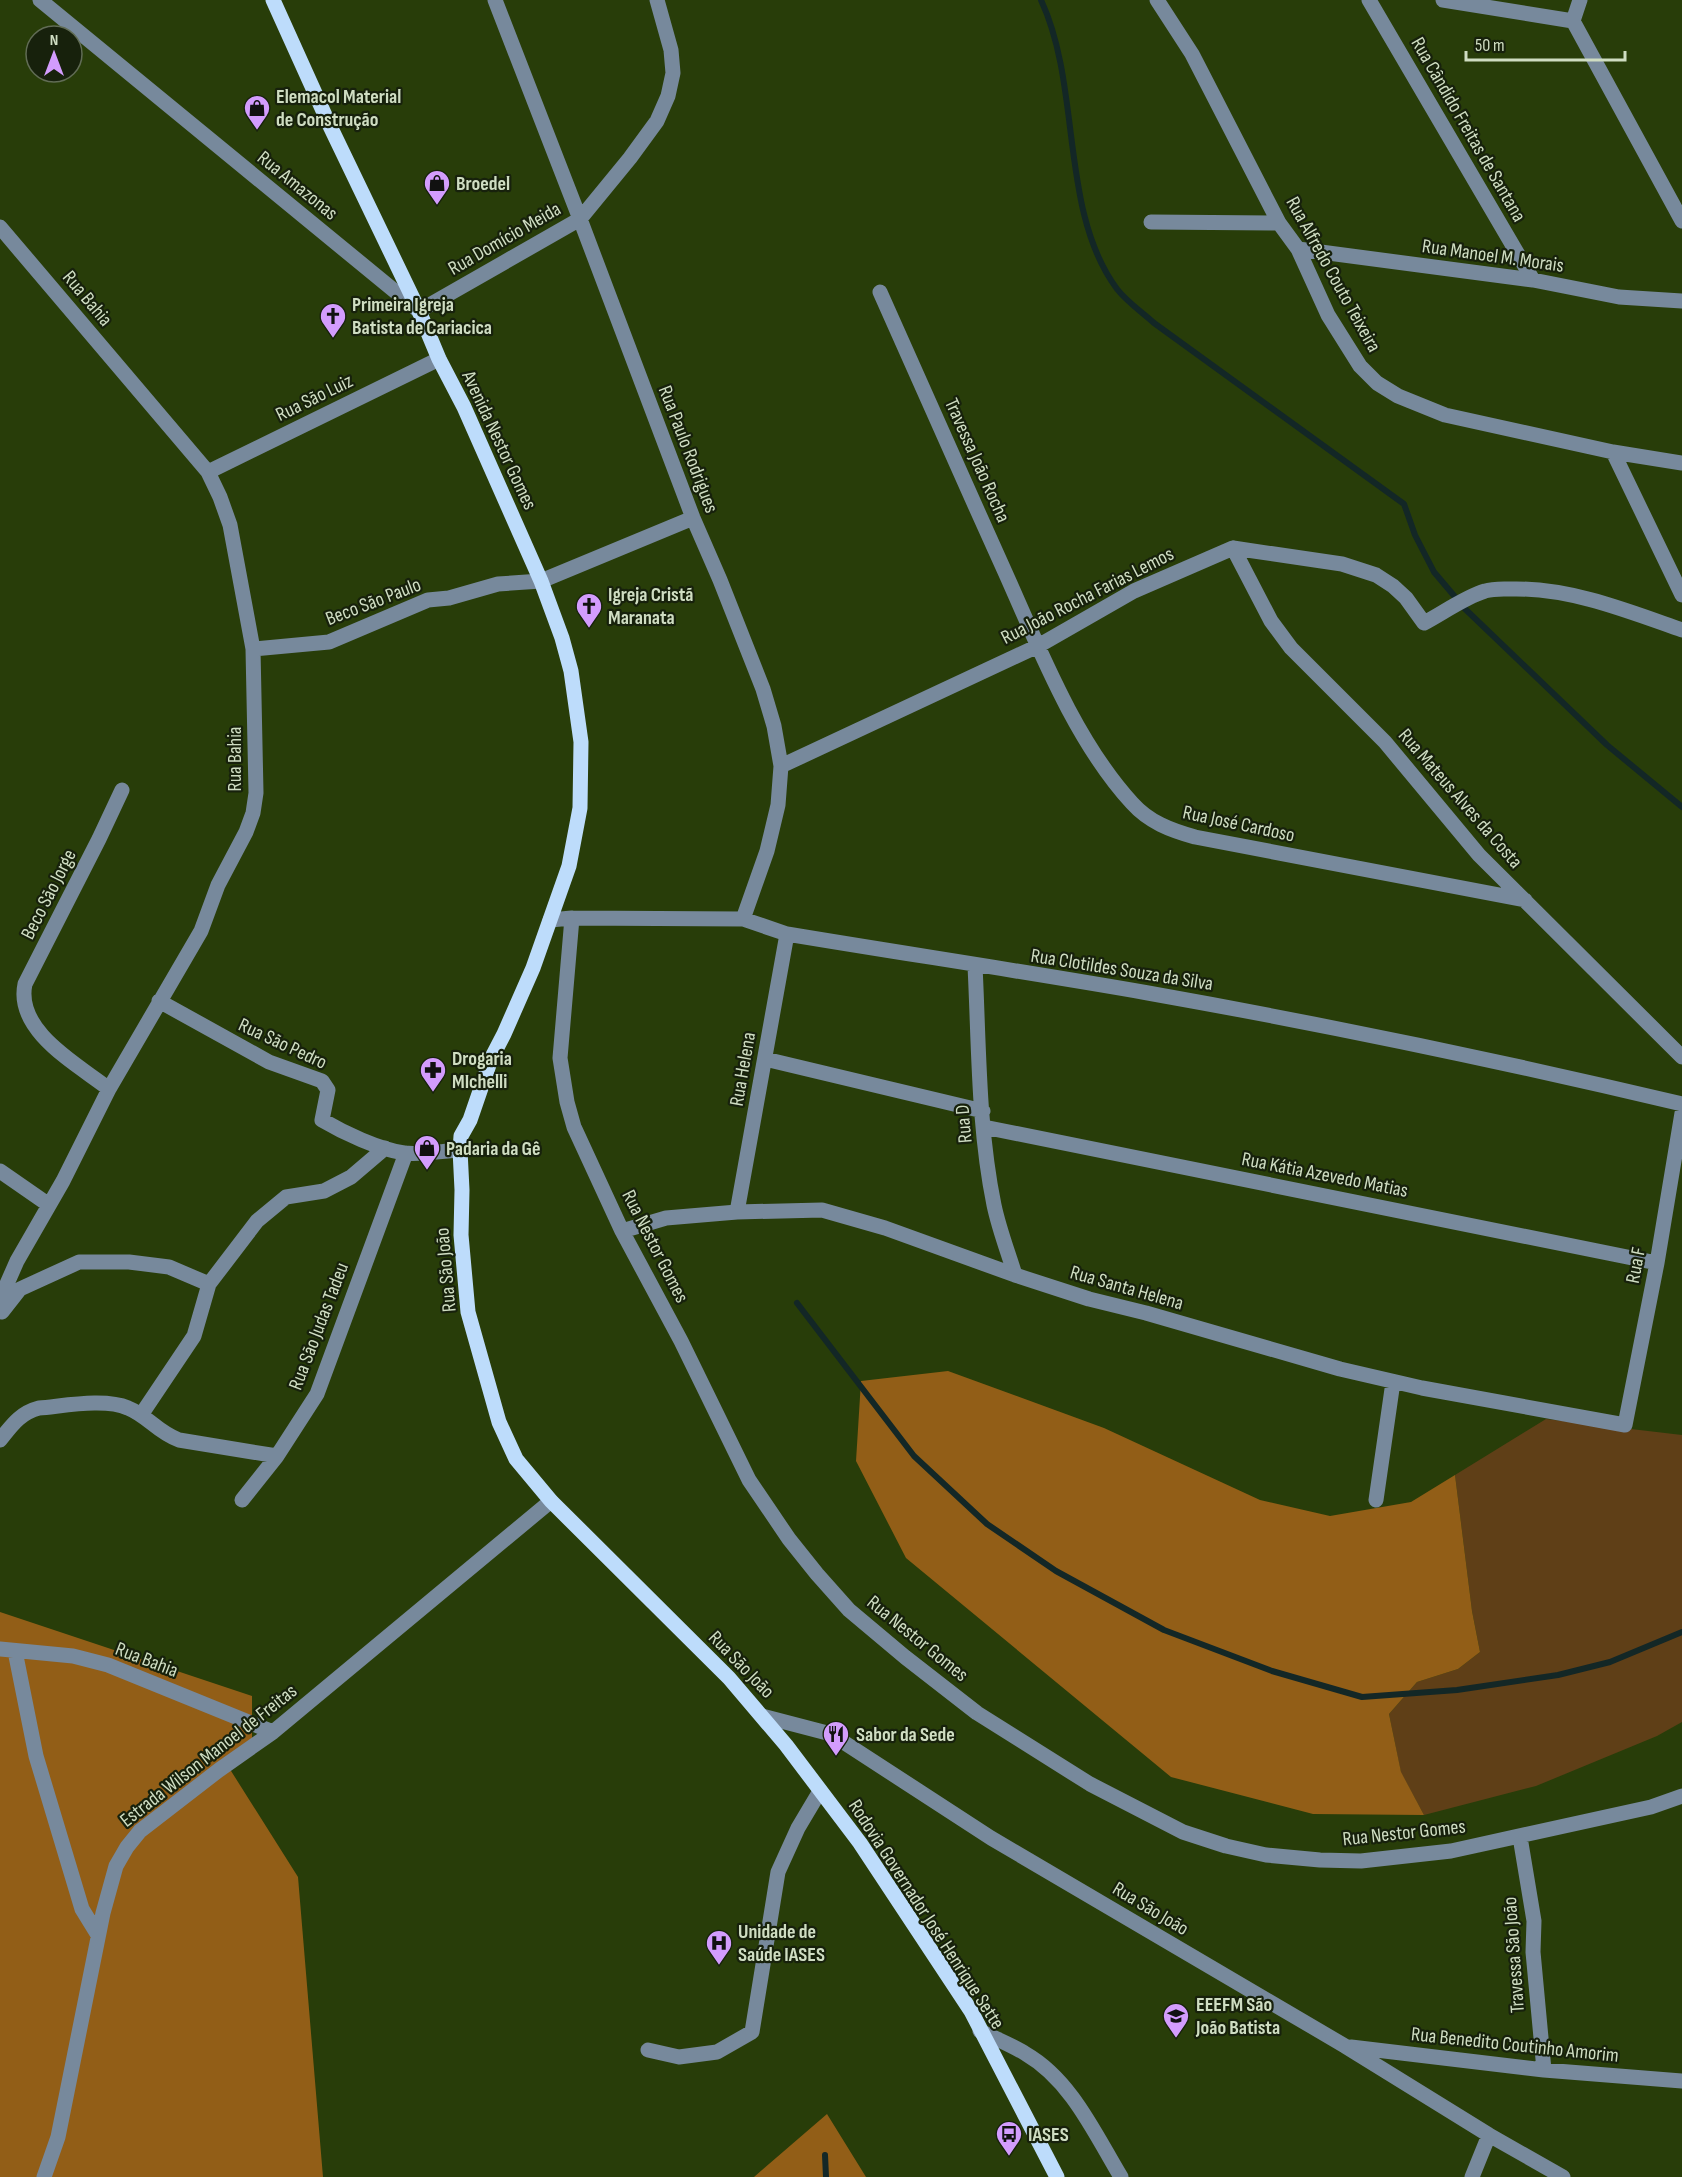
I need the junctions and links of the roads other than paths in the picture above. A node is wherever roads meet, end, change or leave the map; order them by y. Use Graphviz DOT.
graph roads {
  1 [pos="40,0"];
  2 [pos="273,0"];
  3 [pos="495,0"];
  4 [pos="657,0"];
  5 [pos="1157,0"];
  6 [pos="1369,0"];
  7 [pos="1443,0"];
  8 [pos="1580,0"];
  9 [pos="1573,21"];
  10 [pos="580,219"];
  11 [pos="1682,221"];
  12 [pos="1151,222"];
  13 [pos="1280,223"];
  14 [pos="0,227"];
  15 [pos="1298,249"];
  16 [pos="1533,280"];
  17 [pos="880,292"];
  18 [pos="1682,301"];
  19 [pos="419,311"];
  20 [pos="439,359"];
  21 [pos="1613,452"];
  22 [pos="1682,463"];
  23 [pos="208,472"];
  24 [pos="693,518"];
  25 [pos="1233,548"];
  26 [pos="541,581"];
  27 [pos="1682,595"];
  28 [pos="1682,630"];
  29 [pos="1038,646"];
  30 [pos="253,649"];
  31 [pos="781,766"];
  32 [pos="122,790"];
  33 [pos="1525,900"];
  34 [pos="573,918"];
  35 [pos="743,919"];
  36 [pos="550,920"];
  37 [pos="787,934"];
  38 [pos="975,966"];
  39 [pos="159,1002"];
  40 [pos="1682,1056"];
  41 [pos="765,1059"];
  42 [pos="109,1089"];
  43 [pos="1682,1104"];
  44 [pos="983,1111"];
  45 [pos="1682,1113"];
  46 [pos="984,1127"];
  47 [pos="385,1148"];
  48 [pos="460,1150"];
  49 [pos="406,1153"];
  50 [pos="0,1171"];
  51 [pos="49,1205"];
  52 [pos="737,1212"];
  53 [pos="622,1231"];
  54 [pos="1657,1263"];
  55 [pos="1015,1275"];
  56 [pos="209,1284"];
  57 [pos="0,1313"];
  58 [pos="1393,1382"];
  59 [pos="141,1415"];
  60 [pos="1625,1425"];
  61 [pos="0,1440"];
  62 [pos="277,1456"];
  63 [pos="242,1500"];
  64 [pos="1376,1500"];
  65 [pos="551,1501"];
  66 [pos="8,1650"];
  67 [pos="762,1716"];
  68 [pos="273,1732"];
  69 [pos="820,1791"];
  70 [pos="1682,1796"];
  71 [pos="1520,1837"];
  72 [pos="98,1935"];
  73 [pos="981,2031"];
  74 [pos="1345,2046"];
  75 [pos="648,2050"];
  76 [pos="1544,2070"];
  77 [pos="1682,2081"];
  78 [pos="1489,2136"];
  79 [pos="44,2177"];
  80 [pos="1057,2177"];
  81 [pos="1121,2177"];
  82 [pos="1472,2177"];
  83 [pos="1563,2177"];
  1 -- 19 [label="street, Rua Amazonas"];
  2 -- 19 [label="main road, Avenida Nestor Gomes"];
  3 -- 10 [label="street, Rua Paulo Rodrigues"];
  4 -- 10 [label="street, Rua Domício Meida"];
  5 -- 13 [label="street, Rua Alfredo Couto Teixeira"];
  6 -- 16 [label="street, Rua Cândido Freitas de Santana"];
  7 -- 9 [label="street"];
  8 -- 9 [label="street"];
  9 -- 11 [label="street"];
  10 -- 19 [label="street, Rua Domício Meida"];
  10 -- 24 [label="street, Rua Paulo Rodrigues"];
  12 -- 13 [label="street"];
  13 -- 15 [label="street, Rua Alfredo Couto Teixeira"];
  14 -- 23 [label="street, Rua Bahia"];
  15 -- 16 [label="street, Rua Manoel M. Morais"];
  15 -- 21 [label="street, Rua Alfredo Couto Teixeira"];
  16 -- 18 [label="street, Rua Manoel M. Morais"];
  17 -- 29 [label="street, Travessa João Rocha"];
  19 -- 20 [label="main road, Avenida Nestor Gomes"];
  20 -- 23 [label="street, Rua São Luiz"];
  20 -- 26 [label="main road, Avenida Nestor Gomes"];
  21 -- 22 [label="street, Rua Alfredo Couto Teixeira"];
  21 -- 27 [label="street"];
  23 -- 30 [label="street, Rua Bahia"];
  24 -- 26 [label="street, Beco São Paulo"];
  24 -- 31 [label="street, Rua Paulo Rodrigues"];
  25 -- 28 [label="street"];
  25 -- 29 [label="street, Rua João Rocha Farias Lemos"];
  25 -- 33 [label="street, Rua Mateus Alves da Costa"];
  26 -- 30 [label="street, Beco São Paulo"];
  26 -- 36 [label="main road, Avenida Nestor Gomes"];
  29 -- 31 [label="street, Rua João Rocha Farias Lemos"];
  29 -- 33 [label="street, Rua José Cardoso"];
  30 -- 39 [label="street, Rua Bahia"];
  31 -- 35 [label="street, Rua Paulo Rodrigues"];
  32 -- 42 [label="street, Beco São Jorge"];
  33 -- 40 [label="street, Rua Mateus Alves da Costa"];
  34 -- 35 [label="street, Rua Clotildes Souza da Silva"];
  34 -- 36 [label="street, Rua Clotildes Souza da Silva"];
  34 -- 53 [label="street, Rua Nestor Gomes"];
  35 -- 37 [label="street, Rua Clotildes Souza da Silva"];
  36 -- 48 [label="main road, Rua São João"];
  37 -- 38 [label="street, Rua Clotildes Souza da Silva"];
  37 -- 41 [label="street, Rua Helena"];
  38 -- 43 [label="street, Rua Clotildes Souza da Silva"];
  38 -- 44 [label="street, Rua D"];
  39 -- 42 [label="street, Rua Bahia"];
  39 -- 47 [label="street, Rua São Pedro"];
  41 -- 44 [label="street"];
  41 -- 52 [label="street, Rua Helena"];
  42 -- 51 [label="street, Rua Bahia"];
  44 -- 46 [label="street, Rua D"];
  45 -- 54 [label="street, Rua F"];
  46 -- 54 [label="street, Rua Kátia Azevedo Matias"];
  46 -- 55 [label="street, Rua D"];
  47 -- 49 [label="street, Rua São Pedro"];
  47 -- 56 [label="street"];
  48 -- 49 [label="street, Rua São Pedro"];
  48 -- 65 [label="main road, Rua São João"];
  49 -- 62 [label="street, Rua São Judas Tadeu"];
  50 -- 51 [label="street"];
  51 -- 57 [label="street, Rua Bahia"];
  52 -- 53 [label="street, Rua Santa Helena"];
  52 -- 55 [label="street, Rua Santa Helena"];
  53 -- 71 [label="street, Rua Nestor Gomes"];
  54 -- 60 [label="street, Rua F"];
  55 -- 58 [label="street, Rua Santa Helena"];
  56 -- 57 [label="street"];
  56 -- 59 [label="street"];
  58 -- 60 [label="street, Rua Santa Helena"];
  58 -- 64 [label="street"];
  59 -- 61 [label="street"];
  59 -- 62 [label="street"];
  62 -- 63 [label="street, Rua São Judas Tadeu"];
  65 -- 67 [label="main road, Rua São João"];
  65 -- 68 [label="street, Estrada Wilson Manoel de Freitas"];
  66 -- 68 [label="street, Rua Bahia"];
  66 -- 72 [label="street"];
  67 -- 69 [label="main road, Rodovia Governador José Henrique Sette"];
  67 -- 74 [label="street, Rua São João"];
  68 -- 72 [label="street, Estrada Wilson Manoel de Freitas"];
  69 -- 73 [label="main road, Rodovia Governador José Henrique Sette"];
  69 -- 75 [label="street"];
  70 -- 71 [label="street, Rua Nestor Gomes"];
  71 -- 76 [label="street, Travessa São João"];
  72 -- 79 [label="street, Estrada Wilson Manoel de Freitas"];
  73 -- 80 [label="main road, Rodovia Governador José Henrique Sette"];
  73 -- 81 [label="street"];
  74 -- 76 [label="street, Rua Benedito Coutinho Amorim"];
  74 -- 78 [label="street, Rua São João"];
  76 -- 77 [label="street, Rua Benedito Coutinho Amorim"];
  78 -- 82 [label="street"];
  78 -- 83 [label="street, Rua São João"];
}
